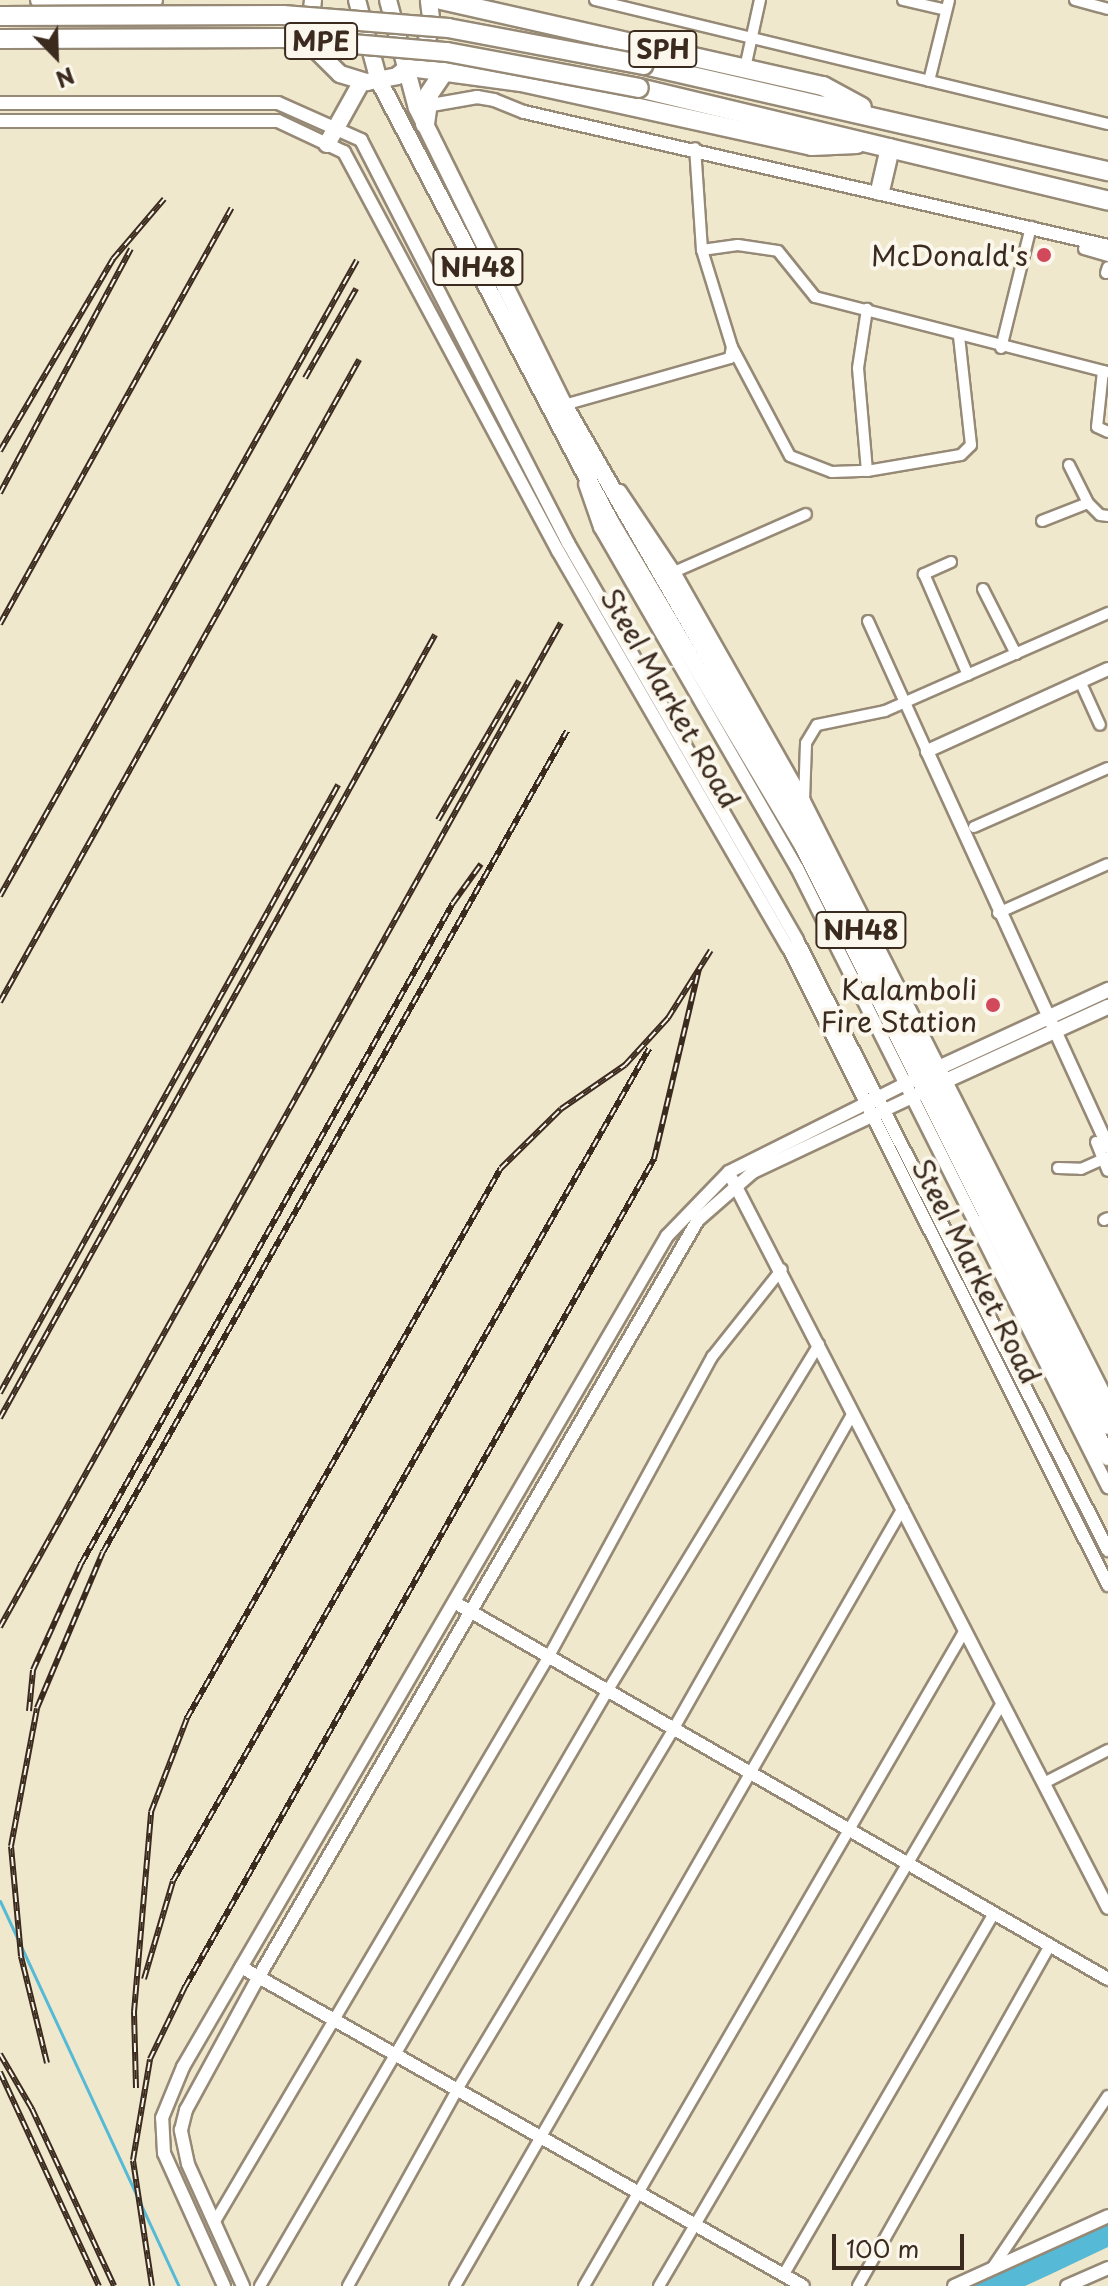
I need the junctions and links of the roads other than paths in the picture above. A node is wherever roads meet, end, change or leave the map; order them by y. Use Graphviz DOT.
graph roads {
  1 [pos="40,0"];
  2 [pos="153,0"];
  3 [pos="313,0"];
  4 [pos="357,0"];
  5 [pos="388,0"];
  6 [pos="429,0"];
  7 [pos="441,0"];
  8 [pos="595,0"];
  9 [pos="760,0"];
  10 [pos="903,0"];
  11 [pos="1075,0"];
  12 [pos="948,5"];
  13 [pos="1108,9"];
  14 [pos="0,16"];
  15 [pos="751,38"];
  16 [pos="0,39"];
  17 [pos="745,68"];
  18 [pos="446,69"];
  19 [pos="407,70"];
  20 [pos="362,81"];
  21 [pos="379,81"];
  22 [pos="929,81"];
  23 [pos="0,103"];
  24 [pos="425,115"];
  25 [pos="879,116"];
  26 [pos="0,121"];
  27 [pos="1108,124"];
  28 [pos="331,136"];
  29 [pos="881,146"];
  30 [pos="695,148"];
  31 [pos="1108,171"];
  32 [pos="880,191"];
  33 [pos="1108,201"];
  34 [pos="1031,227"];
  35 [pos="1108,246"];
  36 [pos="1084,249"];
  37 [pos="702,250"];
  38 [pos="1108,256"];
  39 [pos="867,309"];
  40 [pos="959,336"];
  41 [pos="732,347"];
  42 [pos="1001,348"];
  43 [pos="1106,372"];
  44 [pos="564,405"];
  45 [pos="1108,432"];
  46 [pos="581,452"];
  47 [pos="1069,465"];
  48 [pos="867,471"];
  49 [pos="1088,503"];
  50 [pos="806,514"];
  51 [pos="1108,516"];
  52 [pos="1042,521"];
  53 [pos="951,562"];
  54 [pos="674,572"];
  55 [pos="983,589"];
  56 [pos="1108,613"];
  57 [pos="868,621"];
  58 [pos="1016,654"];
  59 [pos="1108,669"];
  60 [pos="968,675"];
  61 [pos="1080,681"];
  62 [pos="905,702"];
  63 [pos="1100,725"];
  64 [pos="927,751"];
  65 [pos="1108,768"];
  66 [pos="804,801"];
  67 [pos="974,827"];
  68 [pos="1108,864"];
  69 [pos="998,913"];
  70 [pos="1108,990"];
  71 [pos="1108,1007"];
  72 [pos="1051,1025"];
  73 [pos="928,1081"];
  74 [pos="871,1099"];
  75 [pos="878,1112"];
  76 [pos="1104,1151"];
  77 [pos="1058,1168"];
  78 [pos="1108,1171"];
  79 [pos="732,1178"];
  80 [pos="948,1251"];
  81 [pos="782,1269"];
  82 [pos="819,1344"];
  83 [pos="1015,1367"];
  84 [pos="1002,1374"];
  85 [pos="1108,1401"];
  86 [pos="853,1413"];
  87 [pos="1039,1415"];
  88 [pos="1026,1422"];
  89 [pos="1108,1426"];
  90 [pos="1108,1457"];
  91 [pos="1108,1487"];
  92 [pos="903,1508"];
  93 [pos="1108,1550"];
  94 [pos="1108,1585"];
  95 [pos="454,1602"];
  96 [pos="473,1613"];
  97 [pos="965,1630"];
  98 [pos="549,1656"];
  99 [pos="608,1690"];
  100 [pos="1002,1703"];
  101 [pos="674,1728"];
  102 [pos="1108,1750"];
  103 [pos="752,1773"];
  104 [pos="1044,1783"];
  105 [pos="849,1829"];
  106 [pos="910,1864"];
  107 [pos="1108,1908"];
  108 [pos="994,1913"];
  109 [pos="1050,1945"];
  110 [pos="241,1967"];
  111 [pos="258,1978"];
  112 [pos="1108,1979"];
  113 [pos="333,2020"];
  114 [pos="396,2055"];
  115 [pos="458,2088"];
  116 [pos="1108,2096"];
  117 [pos="542,2138"];
  118 [pos="638,2192"];
  119 [pos="1108,2216"];
  120 [pos="214,2223"];
  121 [pos="696,2225"];
  122 [pos="993,2268"];
  123 [pos="1108,2268"];
  124 [pos="784,2274"];
  125 [pos="224,2286"];
  126 [pos="243,2286"];
  127 [pos="260,2286"];
  128 [pos="348,2286"];
  129 [pos="455,2286"];
  130 [pos="584,2286"];
  131 [pos="659,2286"];
  132 [pos="803,2286"];
  133 [pos="858,2286"];
  134 [pos="954,2286"];
  135 [pos="1067,2286"];
  1 -- 2 [label="highway"];
  3 -- 20 [label="highway"];
  4 -- 21 [label="highway"];
  5 -- 19 [label="highway"];
  6 -- 19 [label="highway"];
  7 -- 17 [label="highway, SPH"];
  8 -- 15 [label="street"];
  9 -- 15 [label="street"];
  10 -- 12 [label="street"];
  11 -- 13 [label="street"];
  12 -- 22 [label="street"];
  14 -- 25 [label="highway, MPE, bridge"];
  15 -- 17 [label="street"];
  15 -- 22 [label="street"];
  16 -- 29 [label="highway, MPE, bridge"];
  17 -- 25 [label="highway, SPH"];
  18 -- 19 [label="highway, SPH"];
  18 -- 24 [label="highway"];
  18 -- 29 [label="highway, SPH"];
  19 -- 21 [label="highway"];
  19 -- 24 [label="highway, NH48"];
  20 -- 21 [label="highway"];
  20 -- 28 [label="highway"];
  21 -- 46 [label="highway, NH48"];
  22 -- 27 [label="street"];
  23 -- 28 [label="street, Steel Market Road"];
  24 -- 30 [label="street"];
  24 -- 44 [label="highway, NH48"];
  25 -- 31 [label="highway, SPH"];
  26 -- 28 [label="street, Steel Market Road"];
  28 -- 74 [label="street, Steel Market Road"];
  28 -- 74 [label="street, Steel Market Road"];
  29 -- 32 [label="highway"];
  29 -- 33 [label="highway, SPH"];
  30 -- 32 [label="street"];
  30 -- 37 [label="street"];
  32 -- 34 [label="street"];
  34 -- 35 [label="street"];
  34 -- 42 [label="street"];
  36 -- 38 [label="street"];
  37 -- 39 [label="street"];
  37 -- 41 [label="street"];
  39 -- 40 [label="street"];
  39 -- 48 [label="street"];
  40 -- 42 [label="street"];
  40 -- 48 [label="street"];
  41 -- 44 [label="street"];
  41 -- 48 [label="street"];
  42 -- 43 [label="street"];
  43 -- 45 [label="street"];
  44 -- 46 [label="highway, NH48"];
  46 -- 54 [label="street"];
  46 -- 73 [label="highway, NH48"];
  47 -- 49 [label="street"];
  49 -- 51 [label="street"];
  49 -- 52 [label="street"];
  50 -- 54 [label="street"];
  53 -- 60 [label="street"];
  54 -- 66 [label="street"];
  55 -- 58 [label="street"];
  56 -- 58 [label="street"];
  57 -- 62 [label="street"];
  58 -- 60 [label="street"];
  59 -- 61 [label="street"];
  60 -- 62 [label="street"];
  61 -- 63 [label="street"];
  61 -- 64 [label="street"];
  62 -- 64 [label="street"];
  62 -- 66 [label="street"];
  64 -- 69 [label="street"];
  65 -- 67 [label="street"];
  66 -- 73 [label="street"];
  68 -- 69 [label="street"];
  69 -- 72 [label="street"];
  70 -- 72 [label="main road"];
  71 -- 72 [label="main road"];
  72 -- 73 [label="main road"];
  72 -- 76 [label="street"];
  73 -- 74 [label="street"];
  73 -- 75 [label="street"];
  73 -- 85 [label="street"];
  73 -- 89 [label="highway, NH48"];
  73 -- 90 [label="highway, NH48"];
  73 -- 91 [label="street"];
  74 -- 75 [label="street, Steel Market Road"];
  74 -- 79 [label="street"];
  75 -- 79 [label="street"];
  75 -- 80 [label="street, Steel Market Road"];
  76 -- 77 [label="street"];
  76 -- 78 [label="street"];
  79 -- 81 [label="street"];
  79 -- 95 [label="street"];
  79 -- 96 [label="street"];
  80 -- 83 [label="street, Steel Market Road"];
  80 -- 84 [label="street, Steel Market Road"];
  81 -- 82 [label="street"];
  81 -- 98 [label="street"];
  82 -- 86 [label="street"];
  82 -- 99 [label="street"];
  83 -- 84 [label="street"];
  83 -- 87 [label="street, Steel Market Road"];
  84 -- 88 [label="street, Steel Market Road"];
  86 -- 92 [label="street"];
  86 -- 101 [label="street"];
  87 -- 88 [label="street"];
  87 -- 93 [label="street, Steel Market Road"];
  88 -- 94 [label="street, Steel Market Road"];
  92 -- 97 [label="street"];
  92 -- 103 [label="street"];
  95 -- 96 [label="street"];
  95 -- 110 [label="street"];
  96 -- 98 [label="street"];
  96 -- 111 [label="street"];
  97 -- 100 [label="street"];
  97 -- 105 [label="street"];
  98 -- 99 [label="street"];
  98 -- 113 [label="street"];
  99 -- 101 [label="street"];
  99 -- 114 [label="street"];
  100 -- 104 [label="street"];
  100 -- 106 [label="street"];
  101 -- 103 [label="street"];
  101 -- 115 [label="street"];
  102 -- 104 [label="street"];
  103 -- 105 [label="street"];
  103 -- 117 [label="street"];
  104 -- 107 [label="street"];
  105 -- 106 [label="street"];
  105 -- 118 [label="street"];
  106 -- 108 [label="street"];
  106 -- 121 [label="street"];
  108 -- 109 [label="street"];
  108 -- 124 [label="street"];
  109 -- 112 [label="street"];
  109 -- 133 [label="street"];
  110 -- 111 [label="street"];
  110 -- 125 [label="street"];
  111 -- 113 [label="street"];
  111 -- 120 [label="street"];
  113 -- 114 [label="street"];
  113 -- 120 [label="street"];
  114 -- 115 [label="street"];
  114 -- 127 [label="street"];
  115 -- 117 [label="street"];
  115 -- 128 [label="street"];
  116 -- 122 [label="street"];
  117 -- 118 [label="street"];
  117 -- 129 [label="street"];
  118 -- 121 [label="street"];
  118 -- 130 [label="street"];
  119 -- 122 [label="street"];
  120 -- 126 [label="street"];
  121 -- 124 [label="street"];
  121 -- 131 [label="street"];
  122 -- 134 [label="street"];
  123 -- 135 [label="street"];
  124 -- 132 [label="street"];
}
